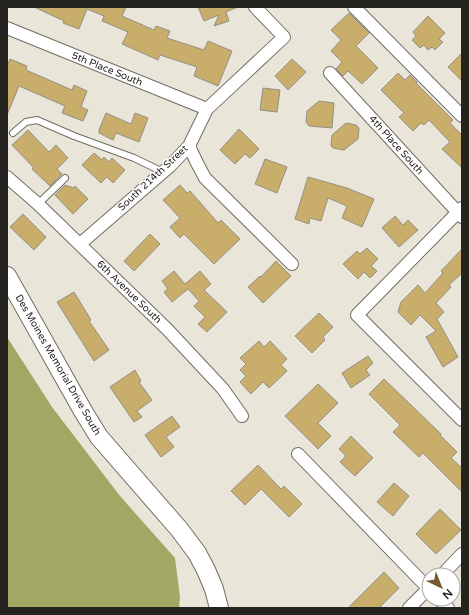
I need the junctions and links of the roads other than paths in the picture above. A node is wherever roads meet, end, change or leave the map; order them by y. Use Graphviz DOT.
graph roads {
  1 [pos="255,7"];
  2 [pos="354,7"];
  3 [pos="7,28"];
  4 [pos="330,73"];
  5 [pos="206,110"];
  6 [pos="462,116"];
  7 [pos="13,133"];
  8 [pos="189,146"];
  9 [pos="163,172"];
  10 [pos="7,177"];
  11 [pos="65,178"];
  12 [pos="38,204"];
  13 [pos="460,212"];
  14 [pos="80,244"];
  15 [pos="292,264"];
  16 [pos="7,276"];
  17 [pos="242,416"];
  18 [pos="462,420"];
  19 [pos="298,454"];
  20 [pos="462,554"];
  21 [pos="450,567"];
  22 [pos="421,580"];
  23 [pos="421,596"];
  24 [pos="219,608"];
  25 [pos="409,608"];
  1 -- 5 [label="street, South 214th Street"];
  2 -- 6 [label="street"];
  3 -- 5 [label="street, 5th Place South"];
  4 -- 13 [label="street, 4th Place South"];
  5 -- 8 [label="street, South 214th Street"];
  7 -- 9 [label="lane"];
  8 -- 9 [label="street, South 214th Street"];
  8 -- 15 [label="street"];
  9 -- 14 [label="street, South 214th Street"];
  10 -- 12 [label="street, 6th Avenue South"];
  11 -- 12 [label="lane"];
  12 -- 14 [label="street, 6th Avenue South"];
  13 -- 18 [label="street"];
  14 -- 17 [label="street, 6th Avenue South"];
  16 -- 24 [label="main road, Des Moines Memorial Drive South"];
  19 -- 22 [label="street"];
  20 -- 21 [label="street"];
  23 -- 25 [label="street"];
}
